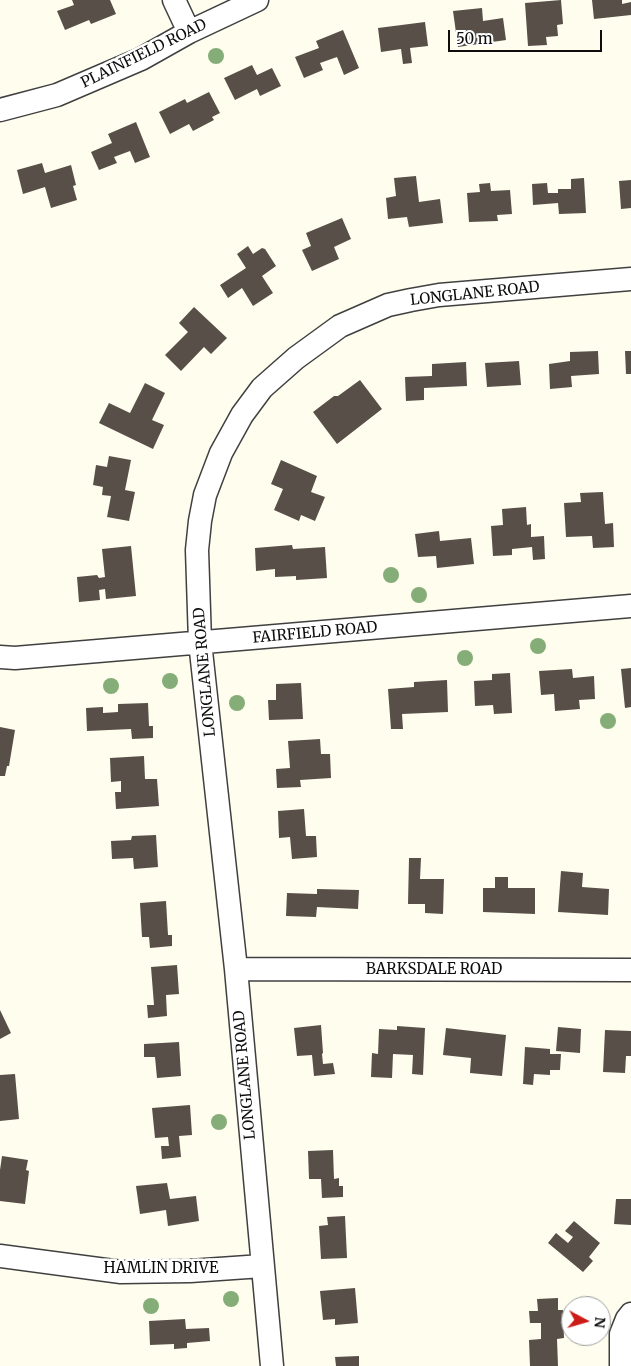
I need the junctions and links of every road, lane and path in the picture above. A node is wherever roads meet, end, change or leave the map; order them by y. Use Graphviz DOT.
graph roads {
  1 [pos="174,0"];
  2 [pos="257,0"];
  3 [pos="189,32"];
  4 [pos="0,110"];
  5 [pos="631,279"];
  6 [pos="631,606"];
  7 [pos="200,642"];
  8 [pos="0,657"];
  9 [pos="236,969"];
  10 [pos="631,970"];
  11 [pos="0,1256"];
  12 [pos="262,1266"];
  13 [pos="631,1314"];
  14 [pos="272,1366"];
  15 [pos="621,1366"];
  1 -- 3 [label="street"];
  2 -- 3 [label="street, PLAINFIELD ROAD"];
  3 -- 4 [label="street, PLAINFIELD ROAD"];
  5 -- 7 [label="street, LONGLANE ROAD"];
  6 -- 7 [label="street, FAIRFIELD ROAD"];
  7 -- 8 [label="street, FAIRFIELD ROAD"];
  7 -- 9 [label="street, LONGLANE ROAD"];
  9 -- 10 [label="street, BARKSDALE ROAD"];
  9 -- 12 [label="street, LONGLANE ROAD"];
  11 -- 12 [label="street, HAMLIN DRIVE"];
  12 -- 14 [label="street, LONGLANE ROAD"];
  13 -- 15 [label="street"];
}
